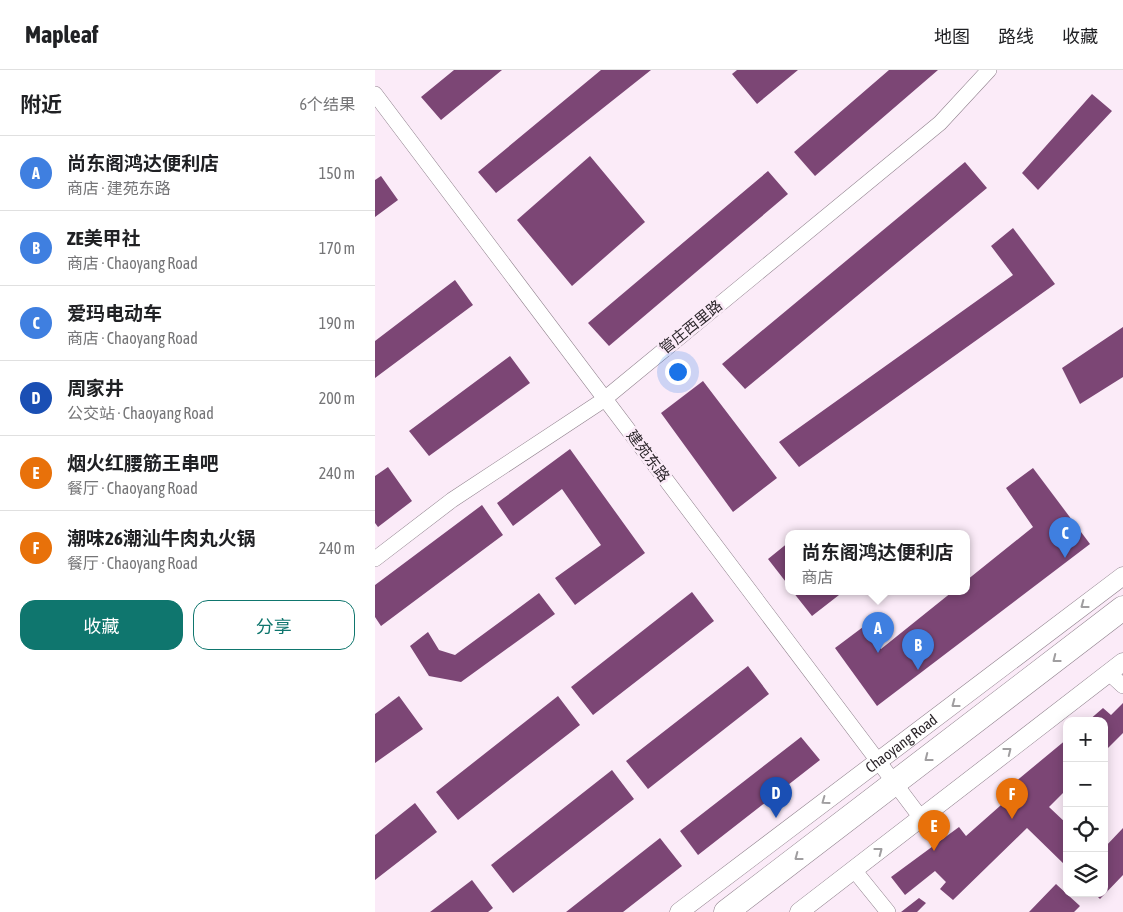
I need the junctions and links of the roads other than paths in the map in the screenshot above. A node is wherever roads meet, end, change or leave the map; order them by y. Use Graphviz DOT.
graph roads {
  1 [pos="989,70"];
  2 [pos="375,94"];
  3 [pos="604,398"];
  4 [pos="375,559"];
  5 [pos="1123,576"];
  6 [pos="1123,608"];
  7 [pos="1123,628"];
  8 [pos="1123,662"];
  9 [pos="1109,673"];
  10 [pos="1123,686"];
  11 [pos="879,762"];
  12 [pos="900,790"];
  13 [pos="921,818"];
  14 [pos="854,870"];
  15 [pos="679,912"];
  16 [pos="725,912"];
  17 [pos="752,912"];
  18 [pos="799,912"];
  19 [pos="888,912"];
  1 -- 3 [label="street, 管庄西里路"];
  2 -- 3 [label="street, 建苑东路"];
  3 -- 4 [label="street, 管庄西里路"];
  3 -- 11 [label="street, 建苑东路"];
  5 -- 11 [label="street, Chaoyang Road, one-way"];
  6 -- 12 [label="highway, Chaoyang Road, one-way"];
  7 -- 12 [label="highway, Chaoyang Road"];
  8 -- 9 [label="street"];
  9 -- 10 [label="street"];
  13 -- 9 [label="street, one-way"];
  11 -- 12 [label="street, 建苑东路"];
  11 -- 15 [label="street, Chaoyang Road, one-way"];
  12 -- 13 [label="street, 建苑东路"];
  12 -- 16 [label="highway, Chaoyang Road, one-way"];
  12 -- 17 [label="highway, Chaoyang Road"];
  14 -- 13 [label="street, one-way"];
  14 -- 18 [label="street"];
  14 -- 19 [label="street"];
}
